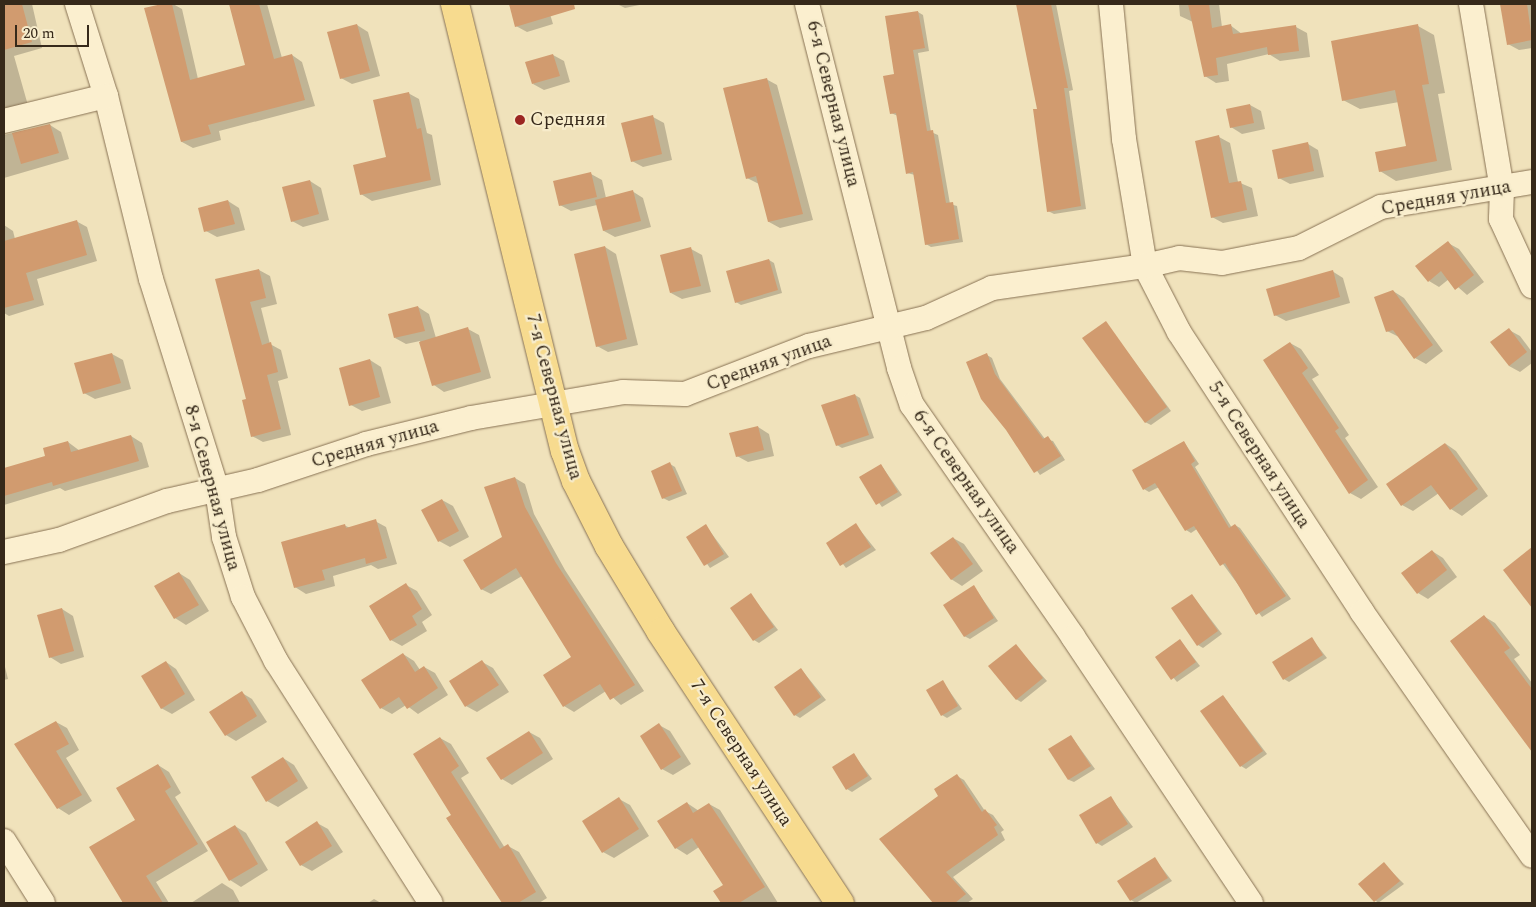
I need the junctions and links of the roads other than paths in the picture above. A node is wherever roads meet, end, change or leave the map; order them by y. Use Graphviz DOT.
graph roads {
  1 [pos="77,4"];
  2 [pos="455,4"];
  3 [pos="807,4"];
  4 [pos="1111,4"];
  5 [pos="1471,4"];
  6 [pos="106,96"];
  7 [pos="4,121"];
  8 [pos="1532,182"];
  9 [pos="1502,189"];
  10 [pos="1145,266"];
  11 [pos="1532,286"];
  12 [pos="888,326"];
  13 [pos="554,402"];
  14 [pos="217,490"];
  15 [pos="4,552"];
  16 [pos="4,841"];
  17 [pos="1532,856"];
  18 [pos="43,903"];
  19 [pos="431,903"];
  20 [pos="840,903"];
  21 [pos="1251,903"];
  1 -- 6 [label="street, 8-я Северная улица"];
  2 -- 13 [label="main road, 7-я Северная улица"];
  3 -- 12 [label="street, 6-я Северная улица"];
  4 -- 10 [label="street, 5-я Северная улица"];
  5 -- 9 [label="street"];
  6 -- 7 [label="street"];
  6 -- 14 [label="street, 8-я Северная улица"];
  8 -- 9 [label="street, Средняя улица"];
  9 -- 10 [label="street, Средняя улица"];
  9 -- 11 [label="street"];
  10 -- 12 [label="street, Средняя улица"];
  10 -- 17 [label="street, 5-я Северная улица"];
  12 -- 13 [label="street, Средняя улица"];
  12 -- 21 [label="street, 6-я Северная улица"];
  13 -- 14 [label="street, Средняя улица"];
  13 -- 20 [label="main road, 7-я Северная улица"];
  14 -- 15 [label="street, Средняя улица"];
  14 -- 19 [label="street, 8-я Северная улица"];
  16 -- 18 [label="street"];
}
